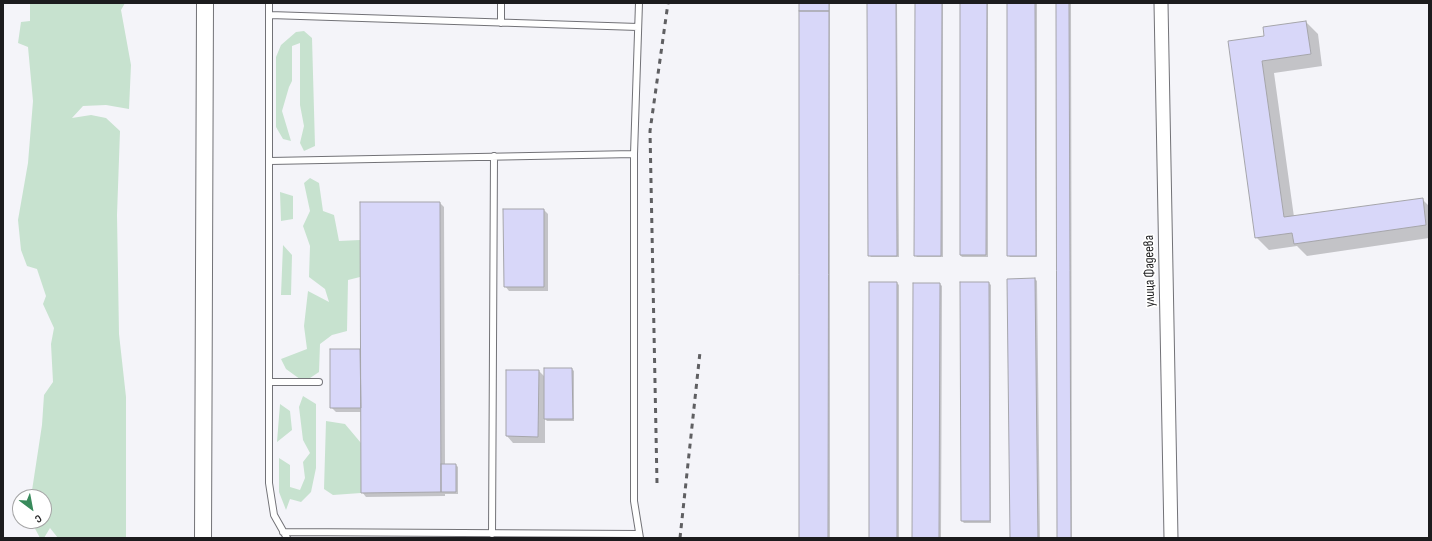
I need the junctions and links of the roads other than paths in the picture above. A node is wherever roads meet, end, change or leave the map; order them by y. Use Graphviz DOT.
graph roads {
  1 [pos="205,3"];
  2 [pos="270,3"];
  3 [pos="501,3"];
  4 [pos="639,3"];
  5 [pos="1161,3"];
  6 [pos="270,15"];
  7 [pos="501,23"];
  8 [pos="638,27"];
  9 [pos="634,154"];
  10 [pos="494,156"];
  11 [pos="270,161"];
  12 [pos="269,382"];
  13 [pos="319,382"];
  14 [pos="283,532"];
  15 [pos="492,534"];
  16 [pos="639,536"];
  17 [pos="203,538"];
  18 [pos="287,538"];
  19 [pos="1171,538"];
  1 -- 17 [label="street"];
  2 -- 6 [label="lane"];
  3 -- 7 [label="lane"];
  4 -- 8 [label="lane"];
  5 -- 19 [label="street, улица Фадеева"];
  6 -- 7 [label="lane"];
  6 -- 11 [label="lane"];
  7 -- 8 [label="lane"];
  8 -- 9 [label="lane"];
  9 -- 10 [label="lane"];
  9 -- 16 [label="lane"];
  10 -- 11 [label="lane"];
  10 -- 15 [label="lane"];
  11 -- 12 [label="lane"];
  12 -- 13 [label="lane"];
  12 -- 14 [label="lane"];
  14 -- 15 [label="lane"];
  14 -- 18 [label="lane"];
  15 -- 16 [label="lane"];
}
